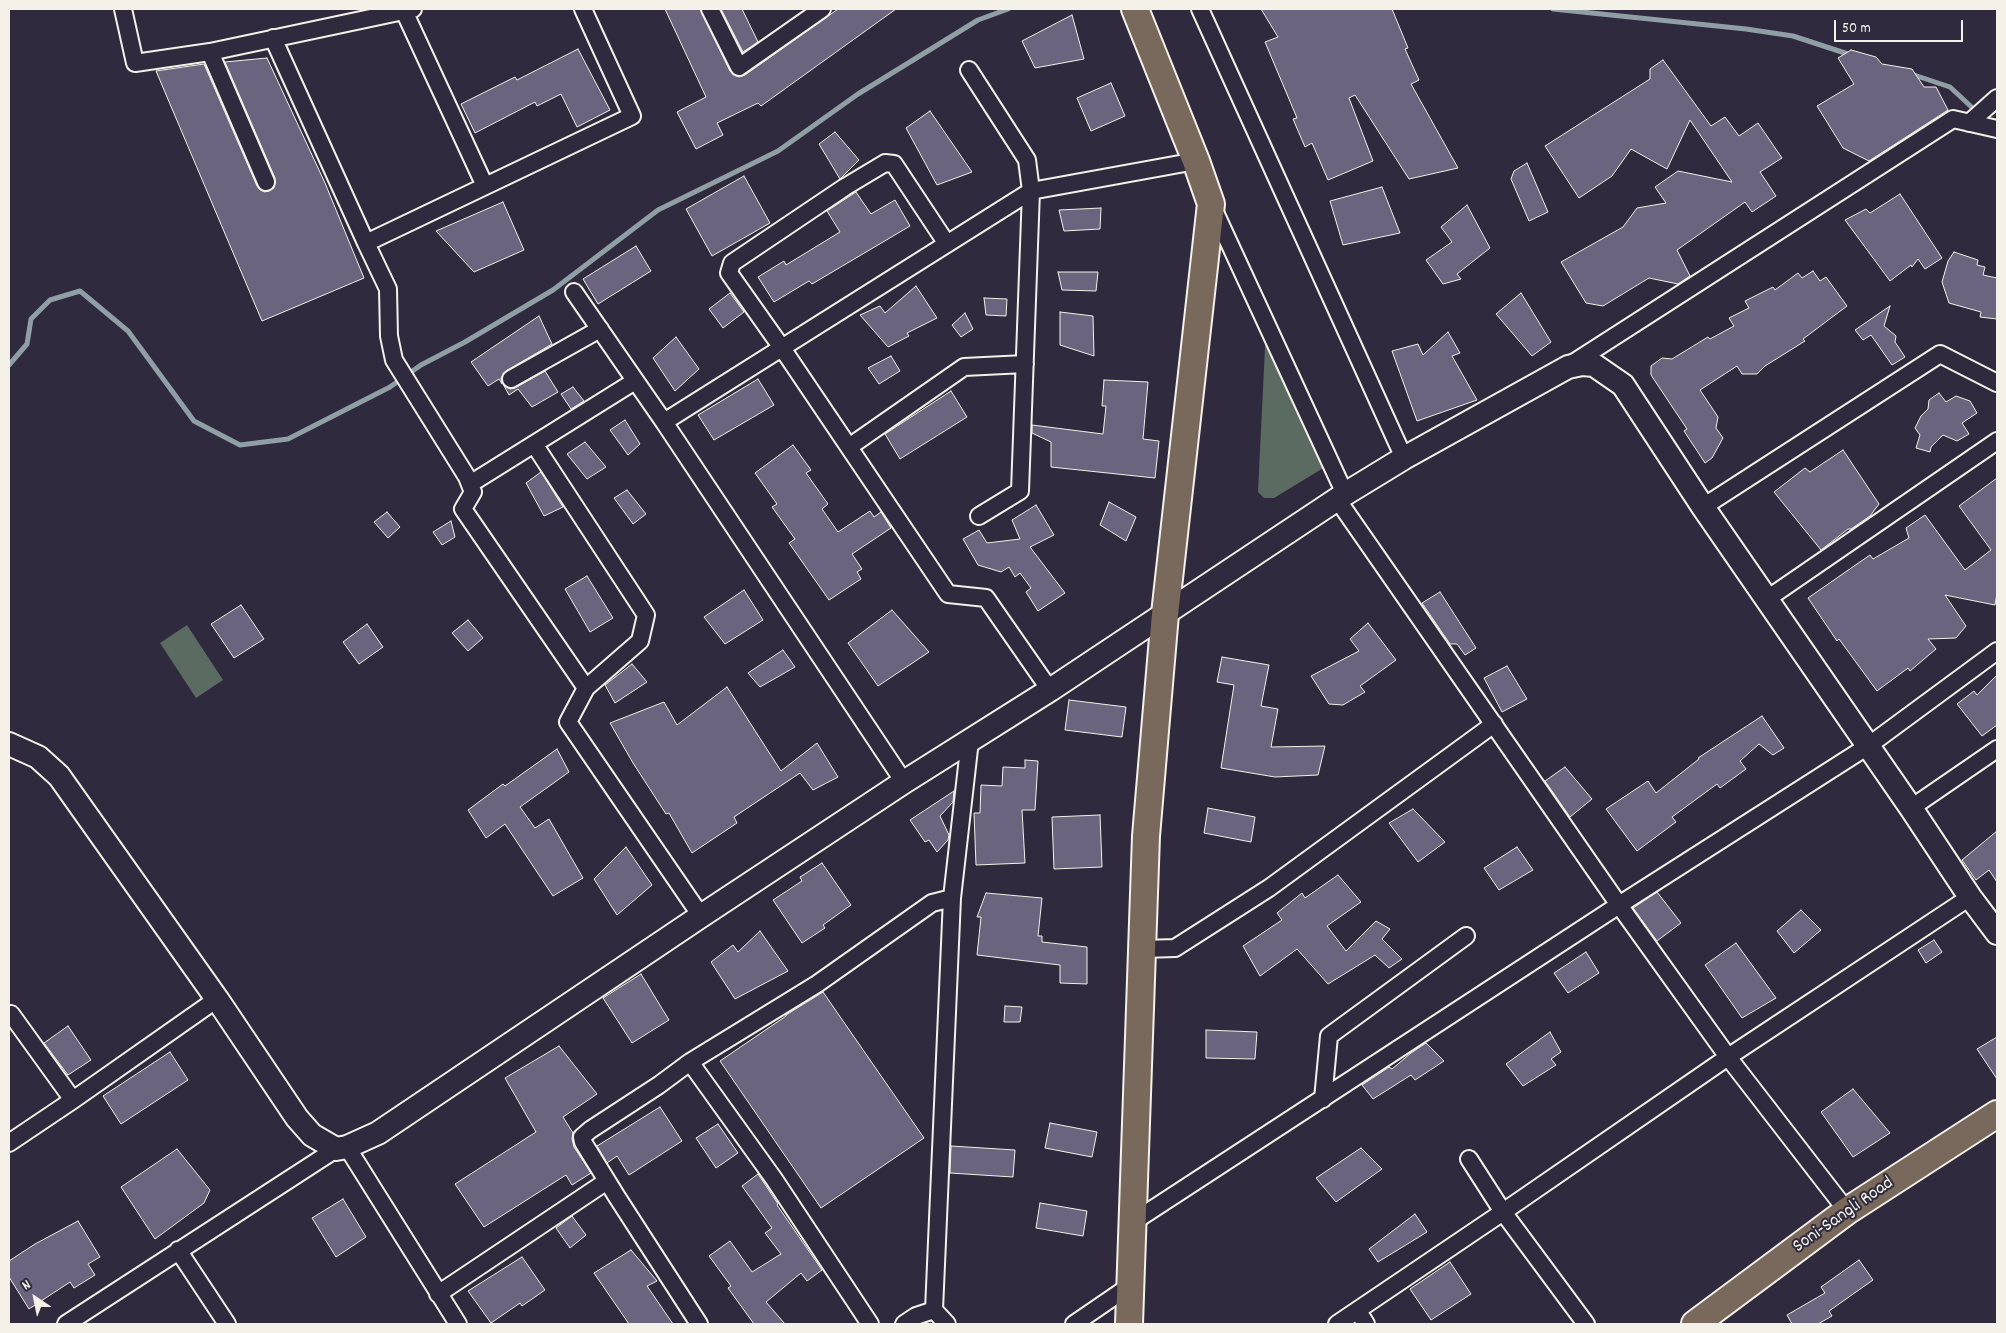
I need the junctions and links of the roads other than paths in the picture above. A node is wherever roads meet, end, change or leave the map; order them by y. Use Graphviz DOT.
graph roads {
  1 [pos="123,9"];
  2 [pos="584,9"];
  3 [pos="710,9"];
  4 [pos="822,9"];
  5 [pos="1134,9"];
  6 [pos="1200,9"];
  7 [pos="408,10"];
  8 [pos="273,38"];
  9 [pos="210,52"];
  10 [pos="969,70"];
  11 [pos="1997,98"];
  12 [pos="1969,122"];
  13 [pos="1997,129"];
  14 [pos="1196,161"];
  15 [pos="266,182"];
  16 [pos="485,186"];
  17 [pos="1031,191"];
  18 [pos="1211,204"];
  19 [pos="366,243"];
  20 [pos="947,244"];
  21 [pos="574,292"];
  22 [pos="600,329"];
  23 [pos="782,348"];
  24 [pos="1025,364"];
  25 [pos="1568,367"];
  26 [pos="511,379"];
  27 [pos="635,381"];
  28 [pos="1997,383"];
  29 [pos="664,422"];
  30 [pos="1997,441"];
  31 [pos="534,444"];
  32 [pos="849,447"];
  33 [pos="1404,458"];
  34 [pos="470,484"];
  35 [pos="1341,497"];
  36 [pos="1703,507"];
  37 [pos="979,516"];
  38 [pos="1767,599"];
  39 [pos="1165,614"];
  40 [pos="1997,651"];
  41 [pos="586,688"];
  42 [pos="1050,690"];
  43 [pos="1494,724"];
  44 [pos="970,740"];
  45 [pos="9,744"];
  46 [pos="1868,746"];
  47 [pos="1997,749"];
  48 [pos="904,782"];
  49 [pos="1911,808"];
  50 [pos="1970,897"];
  51 [pos="952,898"];
  52 [pos="1619,905"];
  53 [pos="700,916"];
  54 [pos="1997,930"];
  55 [pos="1466,936"];
  56 [pos="1143,949"];
  57 [pos="217,999"];
  58 [pos="10,1014"];
  59 [pos="1728,1057"];
  60 [pos="690,1062"];
  61 [pos="1323,1099"];
  62 [pos="73,1100"];
  63 [pos="1997,1114"];
  64 [pos="9,1143"];
  65 [pos="342,1148"];
  66 [pos="1469,1159"];
  67 [pos="607,1181"];
  68 [pos="1847,1211"];
  69 [pos="1503,1212"];
  70 [pos="1133,1222"];
  71 [pos="178,1250"];
  72 [pos="1131,1285"];
  73 [pos="438,1294"];
  74 [pos="934,1310"];
  75 [pos="1362,1318"];
  76 [pos="66,1324"];
  77 [pos="227,1324"];
  78 [pos="458,1324"];
  79 [pos="698,1324"];
  80 [pos="870,1324"];
  81 [pos="904,1324"];
  82 [pos="947,1324"];
  83 [pos="1074,1324"];
  84 [pos="1129,1324"];
  85 [pos="1336,1324"];
  86 [pos="1586,1324"];
  87 [pos="1695,1324"];
  1 -- 9 [label="street"];
  2 -- 16 [label="street"];
  3 -- 4 [label="street"];
  5 -- 14 [label="main road"];
  6 -- 33 [label="street"];
  7 -- 8 [label="street"];
  7 -- 16 [label="street"];
  8 -- 9 [label="street"];
  8 -- 19 [label="street"];
  9 -- 15 [label="street"];
  10 -- 17 [label="street"];
  11 -- 12 [label="street"];
  12 -- 13 [label="street"];
  12 -- 25 [label="street"];
  14 -- 17 [label="street"];
  14 -- 18 [label="main road"];
  16 -- 19 [label="street"];
  17 -- 20 [label="street"];
  17 -- 24 [label="street"];
  18 -- 35 [label="street"];
  18 -- 39 [label="main road"];
  19 -- 34 [label="street"];
  20 -- 23 [label="street"];
  20 -- 23 [label="street"];
  21 -- 22 [label="street"];
  22 -- 26 [label="street"];
  22 -- 27 [label="street"];
  23 -- 29 [label="street"];
  23 -- 32 [label="street"];
  24 -- 32 [label="street"];
  24 -- 37 [label="street"];
  25 -- 33 [label="street"];
  25 -- 36 [label="street"];
  27 -- 29 [label="street"];
  27 -- 31 [label="street"];
  28 -- 36 [label="street"];
  29 -- 48 [label="street"];
  30 -- 38 [label="street"];
  31 -- 34 [label="street"];
  31 -- 41 [label="street"];
  32 -- 42 [label="street"];
  33 -- 35 [label="street"];
  34 -- 41 [label="street"];
  35 -- 39 [label="street"];
  35 -- 43 [label="street"];
  36 -- 38 [label="street"];
  38 -- 46 [label="street"];
  39 -- 42 [label="street"];
  39 -- 56 [label="main road"];
  40 -- 46 [label="street"];
  41 -- 53 [label="street"];
  42 -- 44 [label="street"];
  43 -- 52 [label="street"];
  43 -- 56 [label="street"];
  44 -- 48 [label="street"];
  44 -- 51 [label="street"];
  45 -- 57 [label="street"];
  46 -- 49 [label="street"];
  46 -- 52 [label="street"];
  47 -- 49 [label="street"];
  48 -- 53 [label="street"];
  49 -- 50 [label="street"];
  50 -- 54 [label="street"];
  50 -- 59 [label="street"];
  51 -- 60 [label="street"];
  51 -- 74 [label="street"];
  52 -- 59 [label="street"];
  52 -- 61 [label="street"];
  53 -- 65 [label="street"];
  55 -- 61 [label="street"];
  56 -- 70 [label="main road"];
  57 -- 62 [label="street"];
  57 -- 65 [label="street"];
  58 -- 62 [label="street"];
  59 -- 68 [label="street"];
  59 -- 69 [label="street"];
  60 -- 67 [label="street"];
  60 -- 80 [label="street"];
  61 -- 70 [label="street"];
  62 -- 64 [label="street"];
  63 -- 68 [label="main road, Soni-Sangli Road"];
  65 -- 71 [label="street"];
  65 -- 73 [label="street"];
  66 -- 69 [label="street"];
  67 -- 73 [label="street"];
  67 -- 79 [label="street"];
  68 -- 87 [label="main road, Soni-Sangli Road"];
  69 -- 75 [label="street"];
  69 -- 86 [label="street"];
  70 -- 72 [label="main road"];
  71 -- 76 [label="street"];
  71 -- 77 [label="street"];
  72 -- 83 [label="street"];
  72 -- 84 [label="main road"];
  73 -- 78 [label="street"];
  74 -- 81 [label="street"];
  74 -- 82 [label="street"];
  75 -- 85 [label="street"];
}
